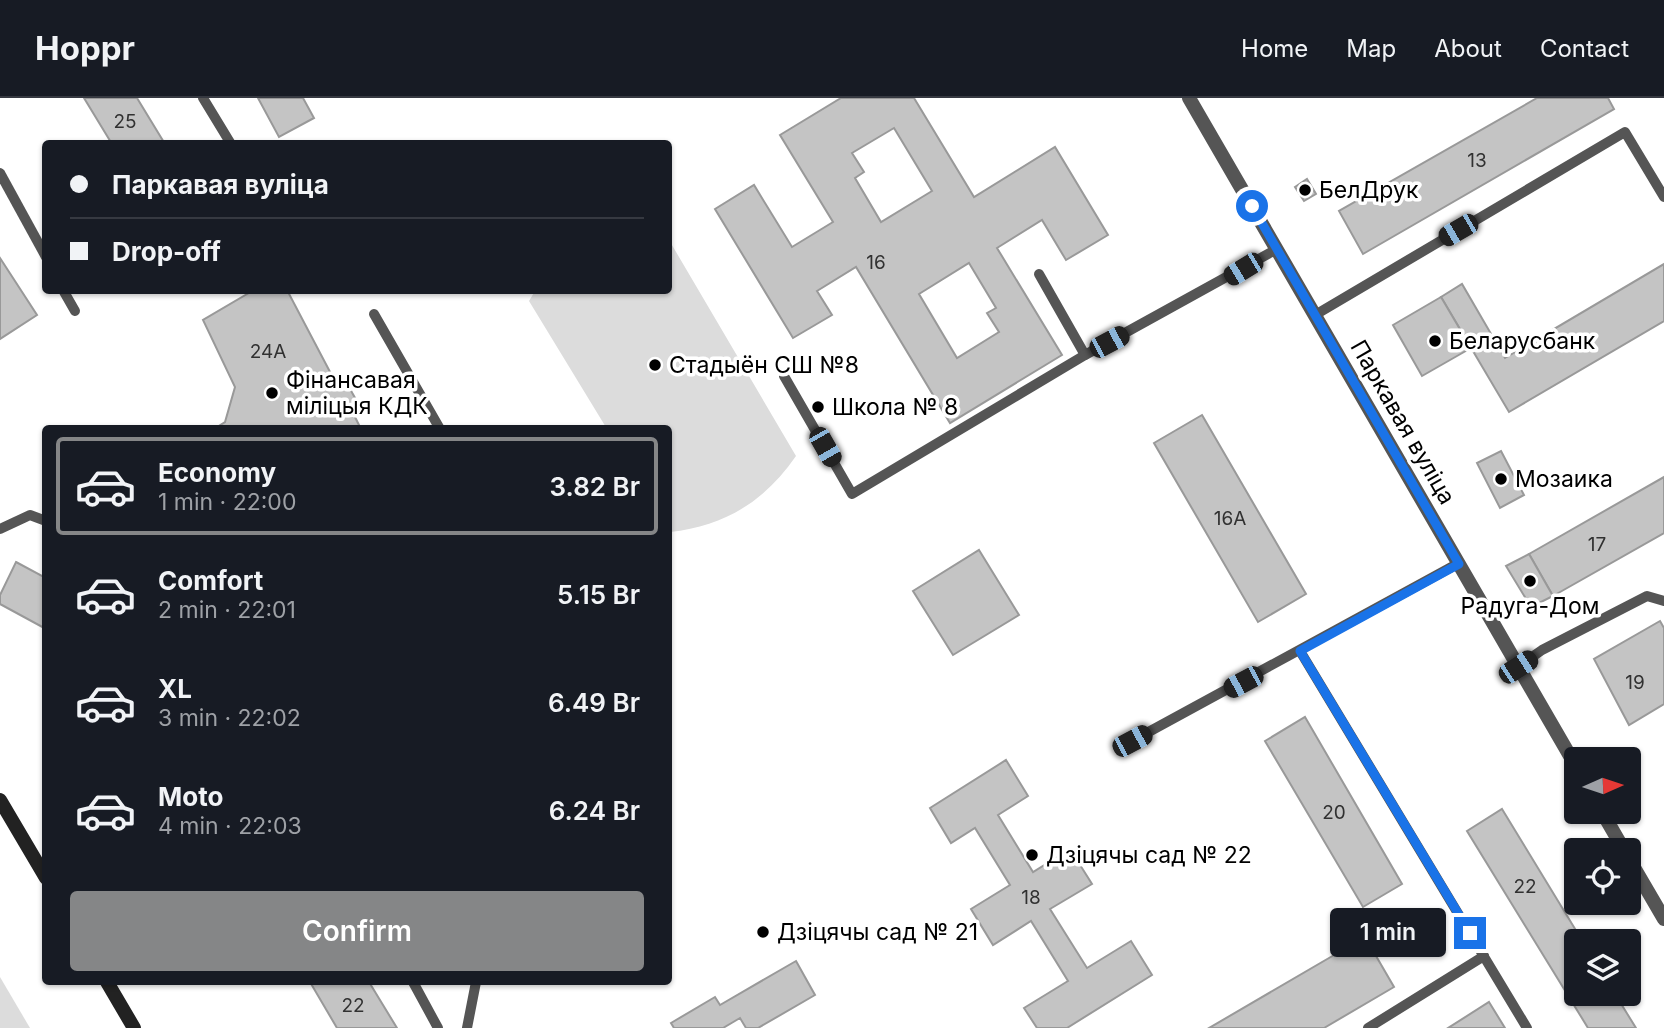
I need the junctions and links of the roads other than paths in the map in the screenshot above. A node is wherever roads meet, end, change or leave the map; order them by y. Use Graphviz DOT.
graph roads {
  1 [pos="203,98"];
  2 [pos="1189,98"];
  3 [pos="229,140"];
  4 [pos="0,173"];
  5 [pos="1664,197"];
  6 [pos="1276,249"];
  7 [pos="42,250"];
  8 [pos="1039,274"];
  9 [pos="65,294"];
  10 [pos="75,311"];
  11 [pos="373,314"];
  12 [pos="1315,315"];
  13 [pos="1085,355"];
  14 [pos="784,376"];
  15 [pos="438,425"];
  16 [pos="42,520"];
  17 [pos="0,529"];
  18 [pos="1459,564"];
  19 [pos="1664,601"];
  20 [pos="1300,651"];
  21 [pos="1518,667"];
  22 [pos="1132,741"];
  23 [pos="1565,747"];
  24 [pos="0,800"];
  25 [pos="42,871"];
  26 [pos="1641,880"];
  27 [pos="1664,919"];
  28 [pos="1484,956"];
  29 [pos="109,985"];
  30 [pos="415,985"];
  31 [pos="475,985"];
  32 [pos="134,1028"];
  33 [pos="438,1028"];
  34 [pos="467,1028"];
  35 [pos="1368,1028"];
  36 [pos="1527,1028"];
  1 -- 3 [label="lane"];
  2 -- 6 [label="street, Паркавая вуліца"];
  4 -- 7 [label="lane"];
  5 -- 12 [label="lane"];
  6 -- 12 [label="street, Паркавая вуліца"];
  6 -- 13 [label="lane"];
  8 -- 13 [label="lane"];
  9 -- 10 [label="lane"];
  11 -- 15 [label="lane"];
  12 -- 18 [label="street, Паркавая вуліца"];
  13 -- 14 [label="lane"];
  16 -- 17 [label="lane"];
  18 -- 20 [label="lane"];
  18 -- 21 [label="street, Паркавая вуліца"];
  19 -- 21 [label="lane"];
  20 -- 22 [label="lane"];
  20 -- 28 [label="lane"];
  21 -- 23 [label="street, Паркавая вуліца"];
  24 -- 25 [label="main road"];
  26 -- 27 [label="street"];
  28 -- 35 [label="lane"];
  28 -- 36 [label="lane"];
  29 -- 32 [label="main road"];
  30 -- 33 [label="lane"];
  31 -- 34 [label="lane"];
}
